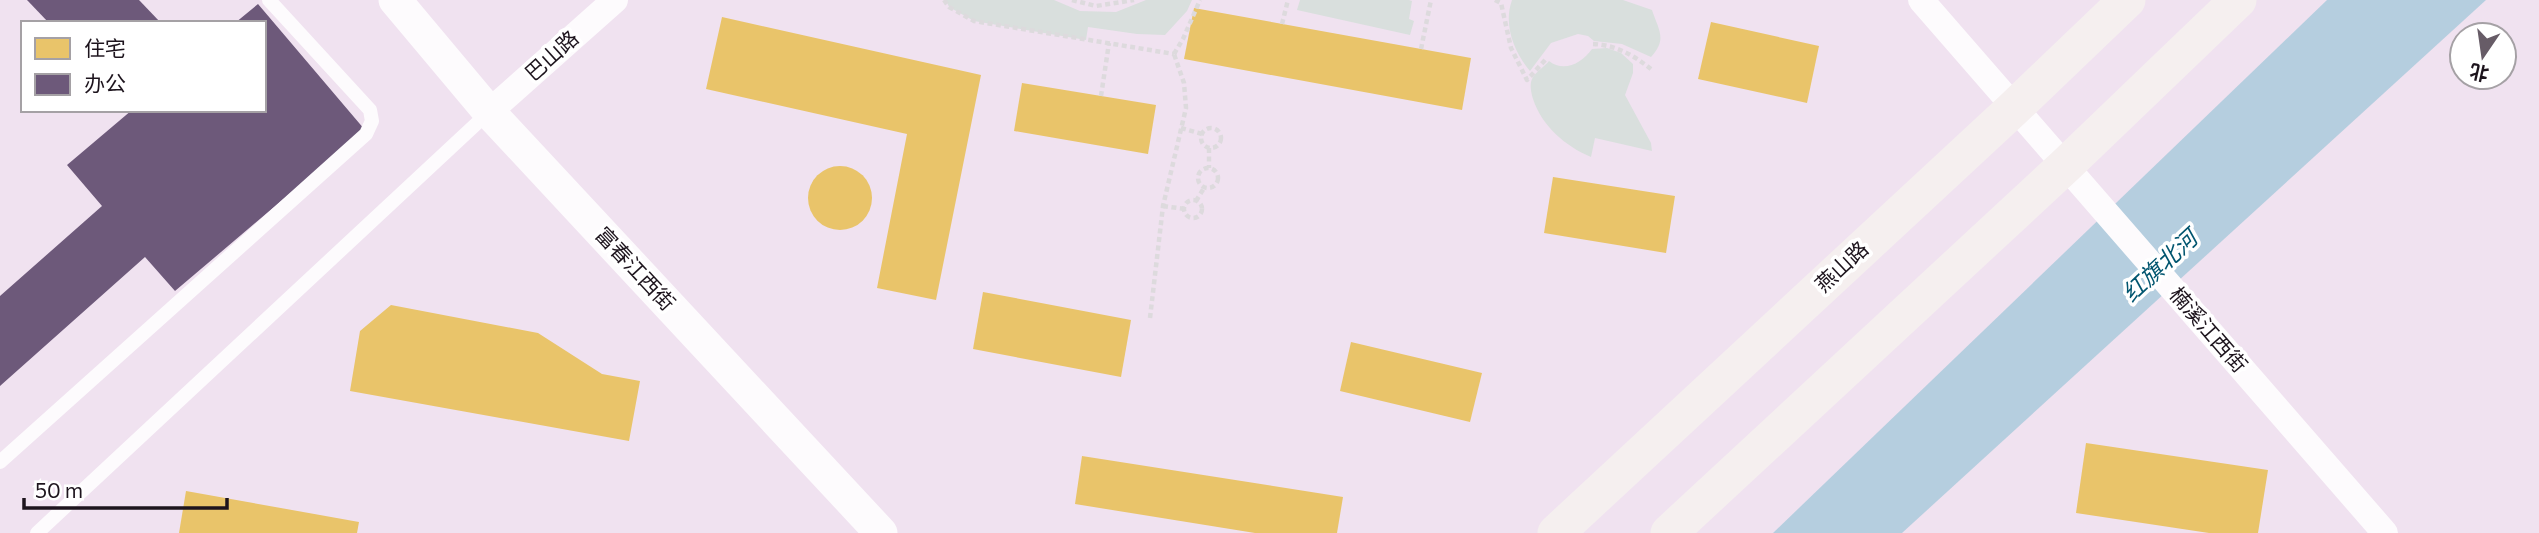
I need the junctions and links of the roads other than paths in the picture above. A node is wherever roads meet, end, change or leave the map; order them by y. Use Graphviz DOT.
graph roads {
  1 [pos="269,0"];
  2 [pos="395,0"];
  3 [pos="615,0"];
  4 [pos="1921,0"];
  5 [pos="2127,0"];
  6 [pos="2238,0"];
  7 [pos="2015,107"];
  8 [pos="489,112"];
  9 [pos="2066,165"];
  10 [pos="0,462"];
  11 [pos="37,533"];
  12 [pos="881,533"];
  13 [pos="1556,533"];
  14 [pos="1669,533"];
  15 [pos="2385,533"];
  1 -- 10 [label="lane"];
  2 -- 8 [label="street, 富春江西街"];
  3 -- 8 [label="street, 巴山路"];
  4 -- 7 [label="street, 楠溪江西街"];
  5 -- 7 [label="main road, 燕山路"];
  6 -- 9 [label="main road"];
  7 -- 9 [label="street, 楠溪江西街"];
  7 -- 13 [label="main road, 燕山路"];
  8 -- 11 [label="lane"];
  8 -- 12 [label="street, 富春江西街"];
  9 -- 14 [label="main road"];
  9 -- 15 [label="street, 楠溪江西街"];
}
